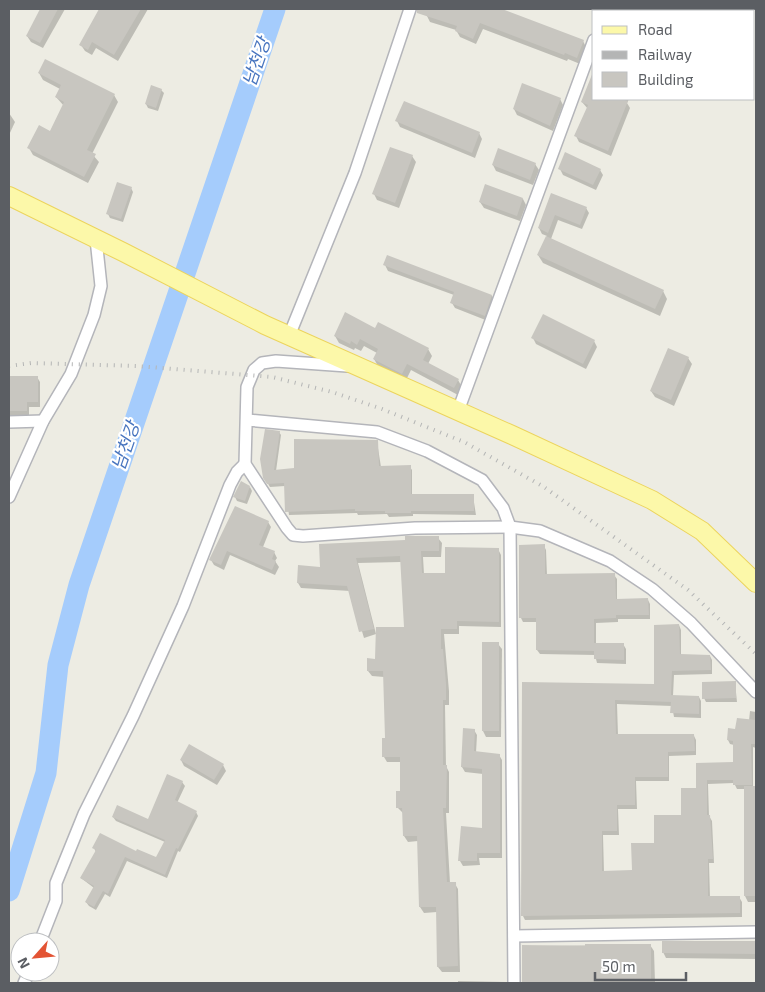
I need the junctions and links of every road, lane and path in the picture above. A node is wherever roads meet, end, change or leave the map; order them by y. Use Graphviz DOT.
graph roads {
  1 [pos="410,9"];
  2 [pos="592,45"];
  3 [pos="9,196"];
  4 [pos="96,239"];
  5 [pos="289,336"];
  6 [pos="355,367"];
  7 [pos="458,412"];
  8 [pos="247,420"];
  9 [pos="9,422"];
  10 [pos="43,422"];
  11 [pos="245,464"];
  12 [pos="9,497"];
  13 [pos="510,527"];
  14 [pos="756,583"];
  15 [pos="756,692"];
  16 [pos="44,932"];
  17 [pos="756,932"];
  18 [pos="514,936"];
  19 [pos="514,983"];
  1 -- 5 [label="street"];
  2 -- 7 [label="street"];
  3 -- 4 [label="main road"];
  4 -- 5 [label="main road"];
  4 -- 10 [label="street"];
  5 -- 6 [label="main road"];
  6 -- 7 [label="main road"];
  6 -- 8 [label="street"];
  7 -- 14 [label="main road"];
  8 -- 11 [label="street"];
  8 -- 13 [label="street"];
  9 -- 10 [label="street"];
  10 -- 12 [label="street"];
  11 -- 13 [label="street"];
  11 -- 16 [label="street"];
  13 -- 15 [label="street"];
  13 -- 18 [label="street"];
  17 -- 18 [label="street"];
  18 -- 19 [label="street"];
}
